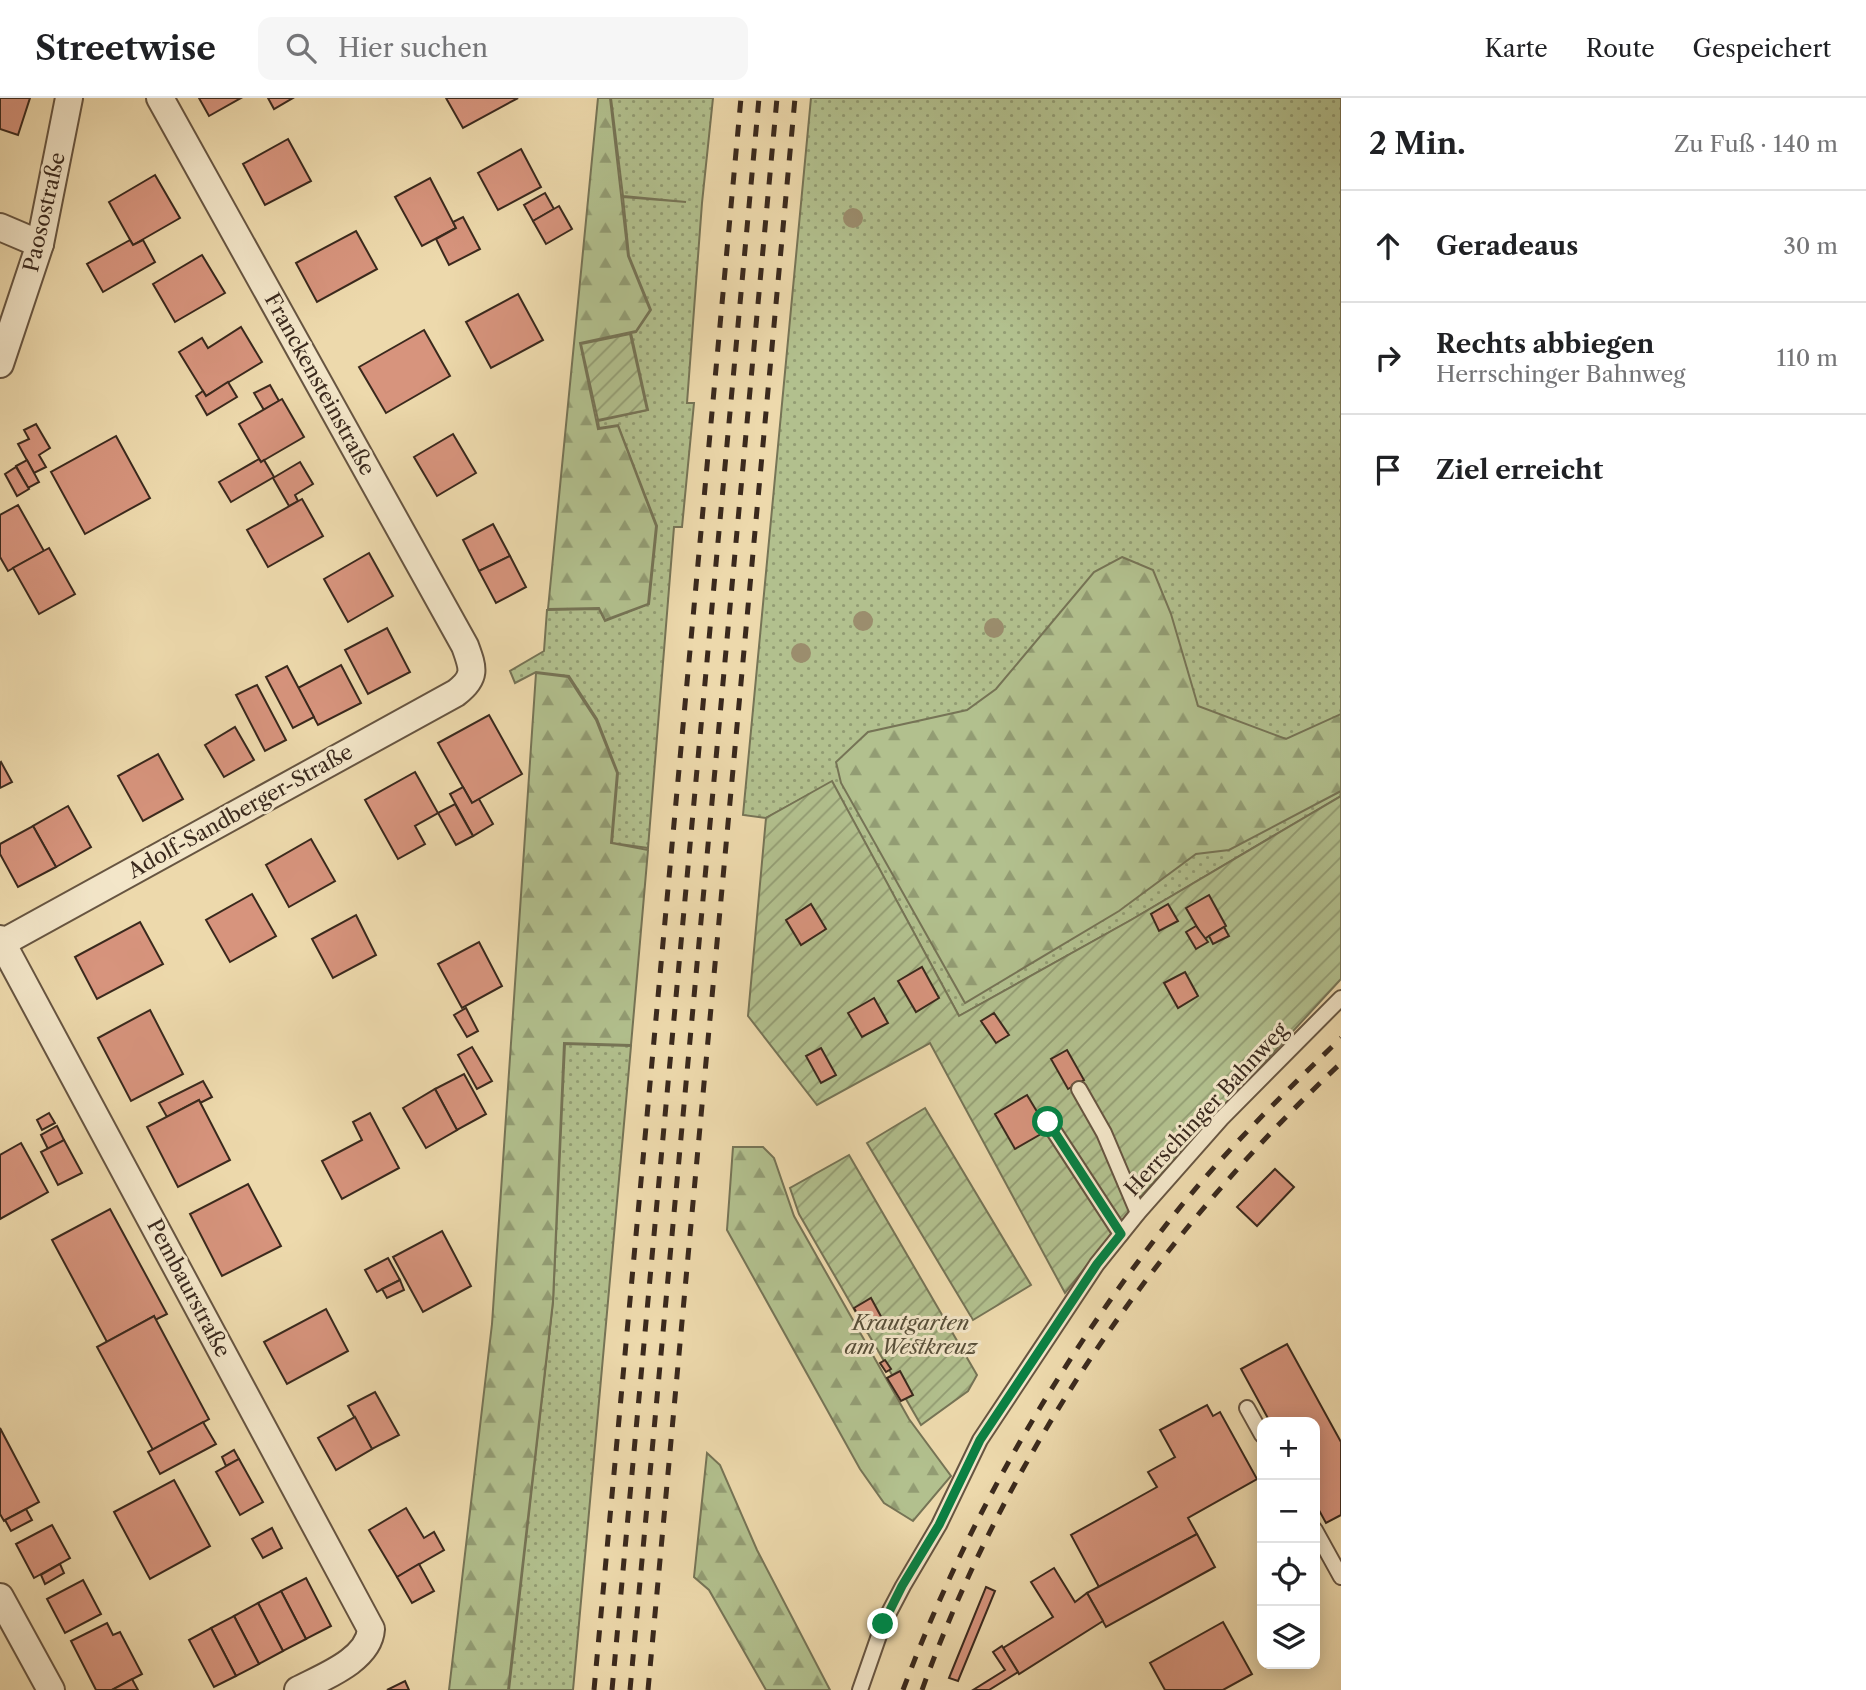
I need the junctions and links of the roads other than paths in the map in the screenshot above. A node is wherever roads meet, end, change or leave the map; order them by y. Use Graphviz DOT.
graph roads {
  1 [pos="69,98"];
  2 [pos="160,98"];
  3 [pos="0,227"];
  4 [pos="40,244"];
  5 [pos="0,364"];
  6 [pos="473,674"];
  7 [pos="1,941"];
  8 [pos="1341,998"];
  9 [pos="1079,1088"];
  10 [pos="1048,1122"];
  11 [pos="1138,1213"];
  12 [pos="1121,1234"];
  13 [pos="1247,1408"];
  14 [pos="1257,1427"];
  15 [pos="1320,1536"];
  16 [pos="1336,1555"];
  17 [pos="1341,1577"];
  18 [pos="0,1597"];
  19 [pos="51,1690"];
  20 [pos="298,1690"];
  21 [pos="860,1690"];
  1 -- 4 [label="street, Paosostraße"];
  2 -- 6 [label="street, Franckensteinstraße"];
  3 -- 4 [label="street"];
  4 -- 5 [label="street, Paosostraße"];
  6 -- 7 [label="street, Adolf-Sandberger-Straße"];
  7 -- 20 [label="street, Pembaurstraße"];
  8 -- 11 [label="lane, Herrschinger Bahnweg"];
  9 -- 11 [label="lane"];
  10 -- 12 [label="lane"];
  11 -- 12 [label="lane, Herrschinger Bahnweg"];
  12 -- 21 [label="lane, Herrschinger Bahnweg"];
  13 -- 14 [label="lane"];
  15 -- 16 [label="lane"];
  16 -- 17 [label="lane"];
  18 -- 19 [label="street"];
}
